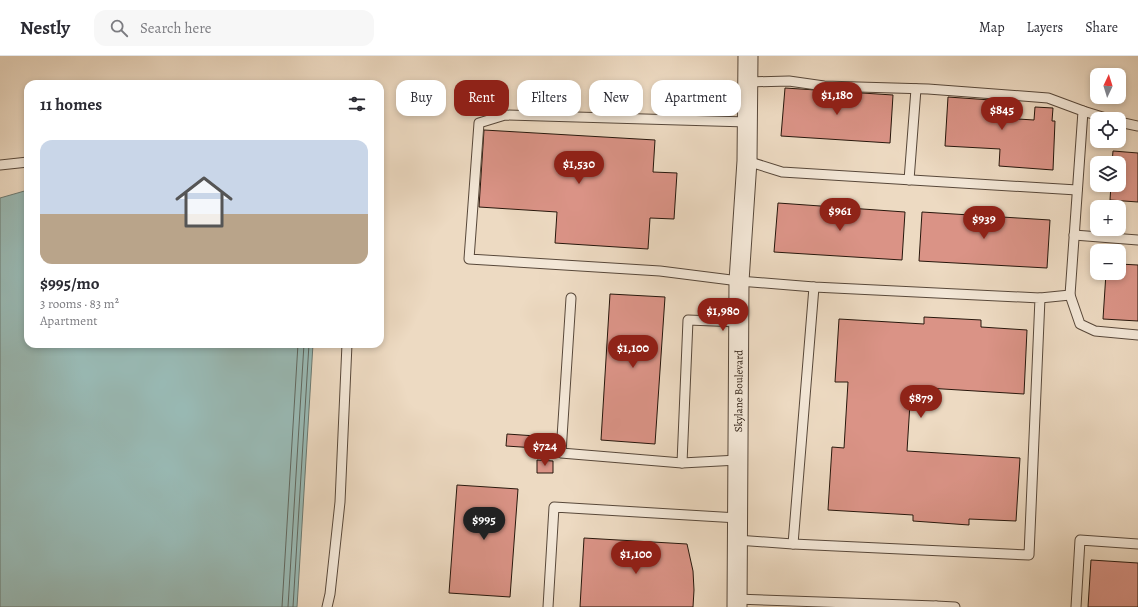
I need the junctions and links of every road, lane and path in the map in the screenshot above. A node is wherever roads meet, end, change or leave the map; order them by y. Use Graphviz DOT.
graph roads {
  1 [pos="748,56"];
  2 [pos="748,82"];
  3 [pos="916,89"];
  4 [pos="1083,111"];
  5 [pos="1090,113"];
  6 [pos="747,122"];
  7 [pos="1126,123"];
  8 [pos="1138,126"];
  9 [pos="24,162"];
  10 [pos="747,162"];
  11 [pos="0,165"];
  12 [pos="909,180"];
  13 [pos="1077,190"];
  14 [pos="1074,235"];
  15 [pos="1138,240"];
  16 [pos="739,281"];
  17 [pos="814,287"];
  18 [pos="1070,295"];
  19 [pos="571,298"];
  20 [pos="1040,298"];
  21 [pos="739,322"];
  22 [pos="1138,335"];
  23 [pos="348,348"];
  24 [pos="738,460"];
  25 [pos="682,463"];
  26 [pos="738,518"];
  27 [pos="737,540"];
  28 [pos="793,544"];
  29 [pos="1138,544"];
  30 [pos="736,603"];
  31 [pos="935,606"];
  32 [pos="327,607"];
  33 [pos="548,607"];
  34 [pos="955,607"];
  35 [pos="1076,607"];
  1 -- 2 [label="street, Skylane Boulevard"];
  2 -- 3 [label="lane"];
  2 -- 6 [label="street, Skylane Boulevard"];
  3 -- 4 [label="lane"];
  3 -- 12 [label="lane"];
  4 -- 5 [label="lane"];
  4 -- 13 [label="lane"];
  6 -- 10 [label="street, Skylane Boulevard"];
  6 -- 16 [label="lane"];
  7 -- 8 [label="lane"];
  9 -- 11 [label="lane"];
  10 -- 12 [label="lane"];
  10 -- 16 [label="street, Skylane Boulevard"];
  12 -- 13 [label="lane"];
  13 -- 14 [label="lane"];
  14 -- 15 [label="lane"];
  14 -- 18 [label="lane"];
  16 -- 17 [label="lane"];
  16 -- 21 [label="street, Skylane Boulevard"];
  17 -- 20 [label="lane"];
  17 -- 28 [label="lane"];
  18 -- 20 [label="lane"];
  18 -- 22 [label="lane"];
  19 -- 25 [label="lane"];
  20 -- 28 [label="lane"];
  21 -- 24 [label="street, Skylane Boulevard"];
  21 -- 25 [label="lane"];
  23 -- 32 [label="lane"];
  24 -- 25 [label="lane"];
  24 -- 26 [label="street, Skylane Boulevard"];
  26 -- 27 [label="street, Skylane Boulevard"];
  26 -- 33 [label="lane"];
  27 -- 28 [label="lane"];
  27 -- 30 [label="street, Skylane Boulevard"];
  29 -- 35 [label="lane"];
  30 -- 31 [label="lane"];
  31 -- 34 [label="lane"];
}
